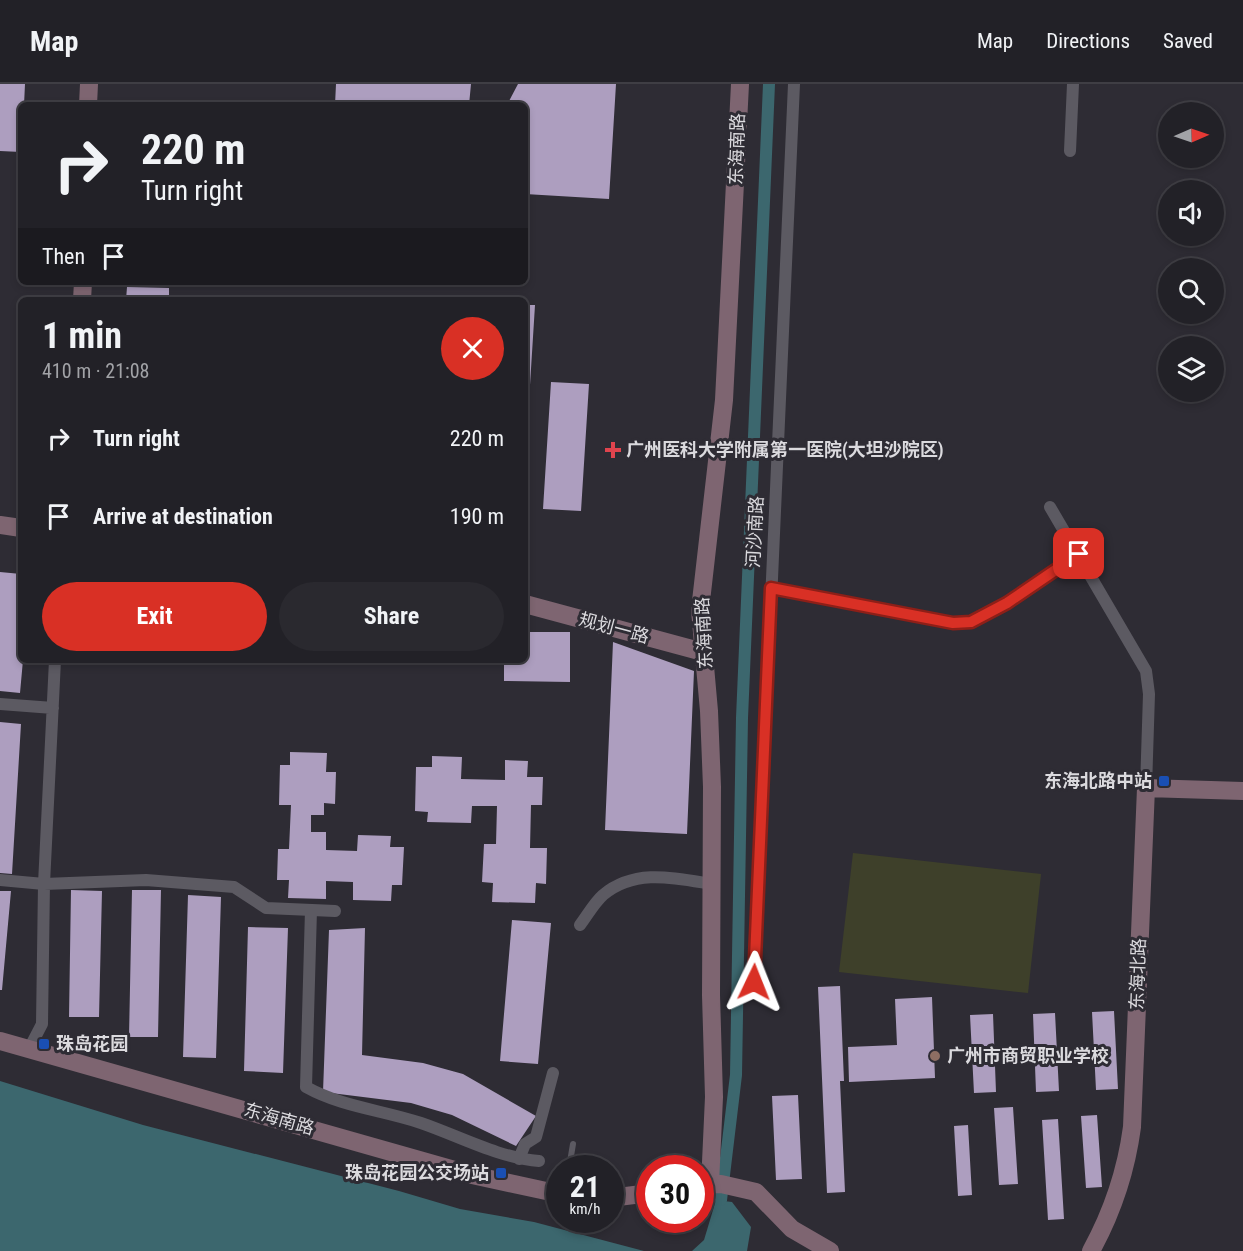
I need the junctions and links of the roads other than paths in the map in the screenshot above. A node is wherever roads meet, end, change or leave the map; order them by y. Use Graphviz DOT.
graph roads {
  1 [pos="89,84"];
  2 [pos="740,84"];
  3 [pos="794,84"];
  4 [pos="1073,84"];
  5 [pos="88,102"];
  6 [pos="1071,151"];
  7 [pos="1050,507"];
  8 [pos="0,525"];
  9 [pos="18,528"];
  10 [pos="1079,554"];
  11 [pos="771,588"];
  12 [pos="528,605"];
  13 [pos="703,652"];
  14 [pos="55,663"];
  15 [pos="0,704"];
  16 [pos="53,708"];
  17 [pos="1146,788"];
  18 [pos="1243,791"];
  19 [pos="0,880"];
  20 [pos="44,884"];
  21 [pos="712,884"];
  22 [pos="311,910"];
  23 [pos="335,911"];
  24 [pos="580,925"];
  25 [pos="754,982"];
  26 [pos="0,1041"];
  27 [pos="29,1049"];
  28 [pos="553,1073"];
  29 [pos="573,1144"];
  30 [pos="571,1155"];
  31 [pos="712,1155"];
  32 [pos="519,1160"];
  33 [pos="539,1161"];
  34 [pos="714,1184"];
  35 [pos="546,1191"];
  36 [pos="830,1251"];
  37 [pos="1091,1251"];
  1 -- 5 [label="street"];
  2 -- 13 [label="street, 东海南路"];
  3 -- 11 [label="street, 河沙南路"];
  4 -- 6 [label="street"];
  7 -- 10 [label="street"];
  8 -- 9 [label="street"];
  10 -- 11 [label="street"];
  10 -- 17 [label="street"];
  11 -- 25 [label="street, 河沙南路"];
  12 -- 13 [label="street, 规划一路"];
  13 -- 21 [label="street, 东海南路"];
  14 -- 16 [label="street"];
  15 -- 16 [label="street"];
  16 -- 20 [label="street"];
  17 -- 18 [label="street"];
  17 -- 37 [label="street, 东海北路"];
  19 -- 20 [label="street"];
  20 -- 22 [label="street"];
  20 -- 27 [label="street"];
  21 -- 24 [label="street"];
  21 -- 31 [label="street, 东海南路"];
  22 -- 23 [label="street"];
  22 -- 32 [label="street"];
  26 -- 27 [label="street, 东海南路"];
  27 -- 35 [label="street, 东海南路"];
  28 -- 32 [label="street"];
  29 -- 30 [label="lane"];
  32 -- 33 [label="street"];
  34 -- 36 [label="street, 东海南路"];
}
